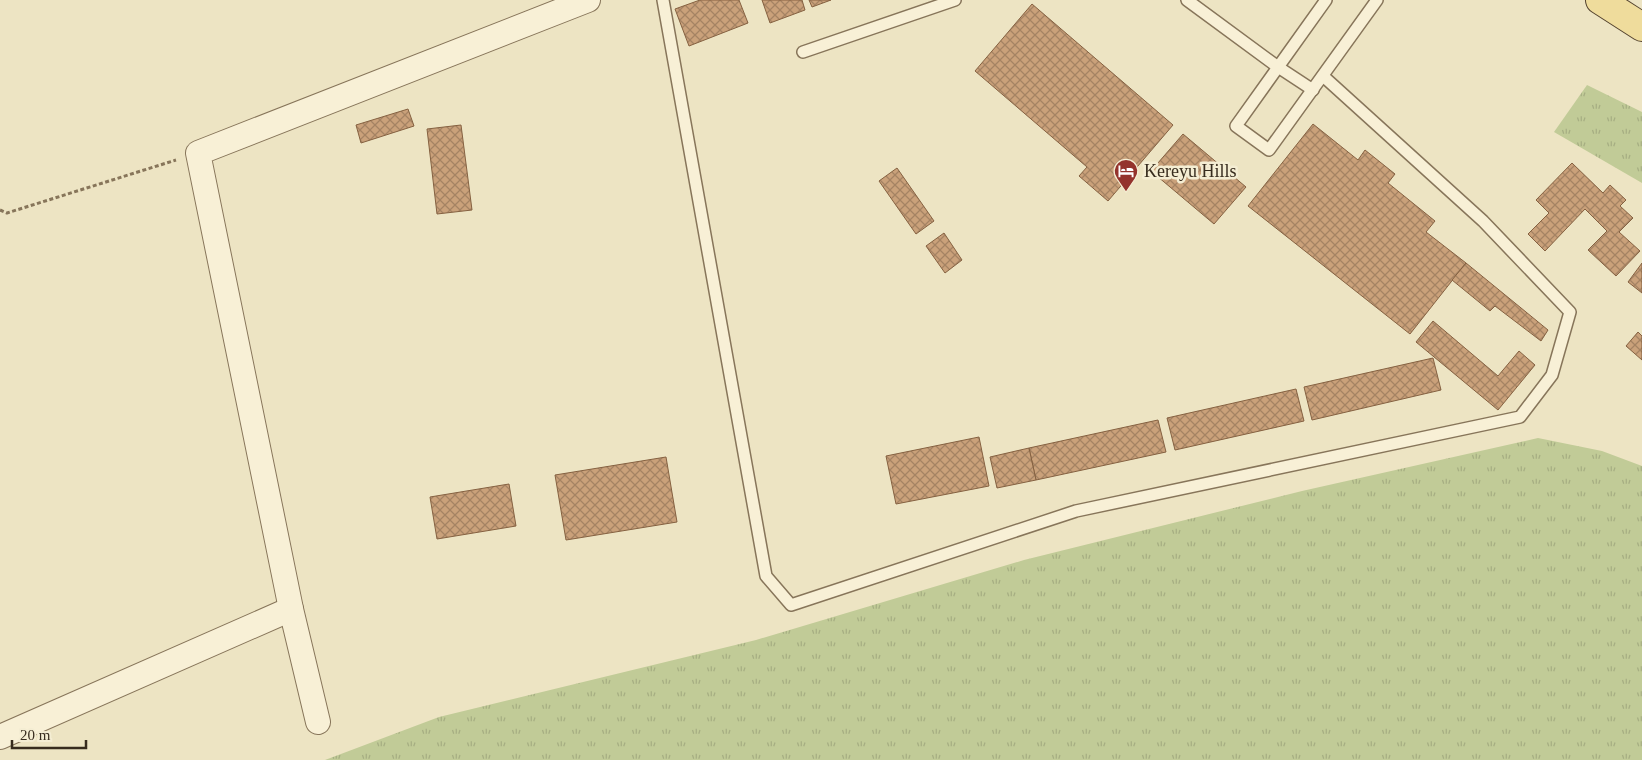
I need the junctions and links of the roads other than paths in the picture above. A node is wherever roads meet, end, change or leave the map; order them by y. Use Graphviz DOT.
graph roads {
  1 [pos="588,0"];
  2 [pos="663,0"];
  3 [pos="955,0"];
  4 [pos="1187,0"];
  5 [pos="1326,0"];
  6 [pos="1377,0"];
  7 [pos="1600,0"];
  8 [pos="1642,27"];
  9 [pos="802,52"];
  10 [pos="1278,67"];
  11 [pos="1323,76"];
  12 [pos="1313,90"];
  13 [pos="291,609"];
  14 [pos="318,722"];
  15 [pos="0,737"];
  1 -- 13 [label="street"];
  2 -- 11 [label="lane"];
  3 -- 9 [label="lane"];
  4 -- 10 [label="lane"];
  5 -- 10 [label="lane"];
  6 -- 11 [label="lane"];
  7 -- 8 [label="main road"];
  10 -- 12 [label="lane"];
  10 -- 12 [label="lane"];
  11 -- 12 [label="lane"];
  13 -- 14 [label="street"];
  13 -- 15 [label="street"];
}
